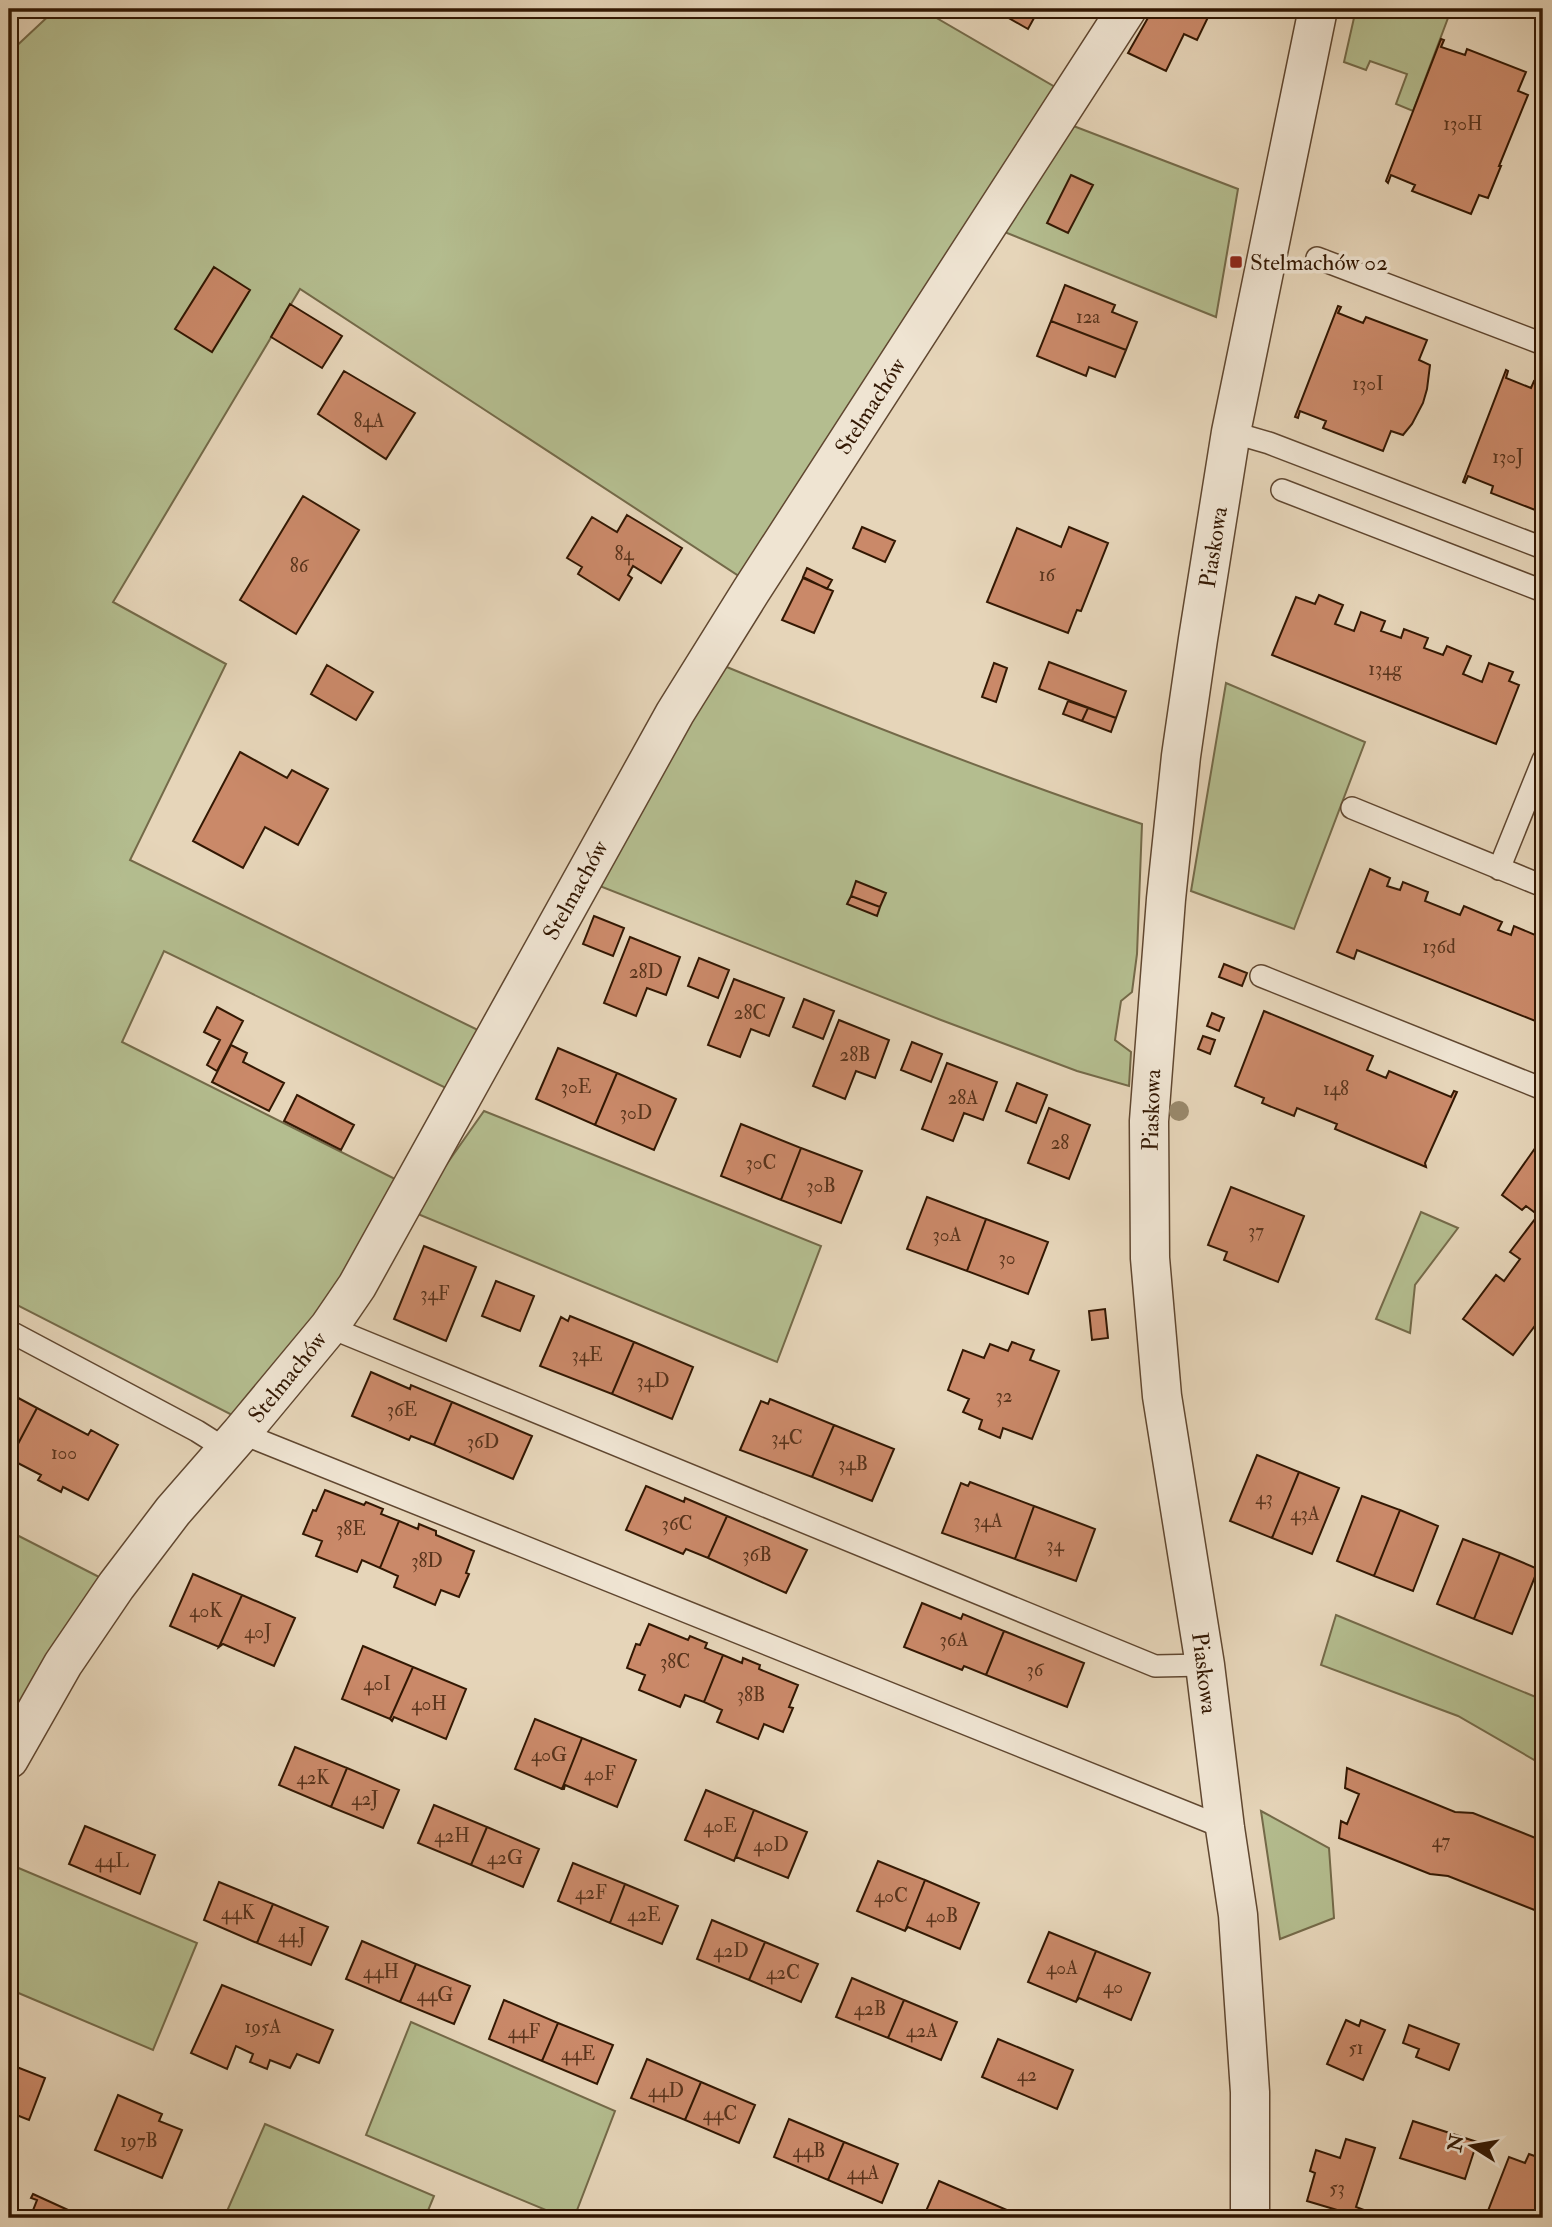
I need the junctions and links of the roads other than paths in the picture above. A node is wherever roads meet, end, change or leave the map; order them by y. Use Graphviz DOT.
graph roads {
  1 [pos="1127,9"];
  2 [pos="1318,9"];
  3 [pos="1317,258"];
  4 [pos="1543,344"];
  5 [pos="1231,432"];
  6 [pos="1282,491"];
  7 [pos="1543,548"];
  8 [pos="1543,591"];
  9 [pos="1543,760"];
  10 [pos="1352,808"];
  11 [pos="1499,869"];
  12 [pos="1543,887"];
  13 [pos="1261,976"];
  14 [pos="1543,1089"];
  15 [pos="329,1327"];
  16 [pos="9,1331"];
  17 [pos="234,1442"];
  18 [pos="1205,1665"];
  19 [pos="9,1759"];
  20 [pos="1225,1828"];
  21 [pos="1250,2218"];
  1 -- 15 [label="street, Stelmachów"];
  2 -- 5 [label="street, Piaskowa"];
  3 -- 4 [label="lane"];
  5 -- 7 [label="lane"];
  5 -- 18 [label="street, Piaskowa"];
  6 -- 8 [label="lane"];
  9 -- 11 [label="lane"];
  10 -- 11 [label="lane"];
  11 -- 12 [label="lane"];
  13 -- 14 [label="lane"];
  15 -- 17 [label="street, Stelmachów"];
  15 -- 18 [label="lane"];
  16 -- 17 [label="lane"];
  17 -- 19 [label="street, Stelmachów"];
  17 -- 20 [label="lane"];
  18 -- 20 [label="street, Piaskowa"];
  20 -- 21 [label="street, Piaskowa"];
}
